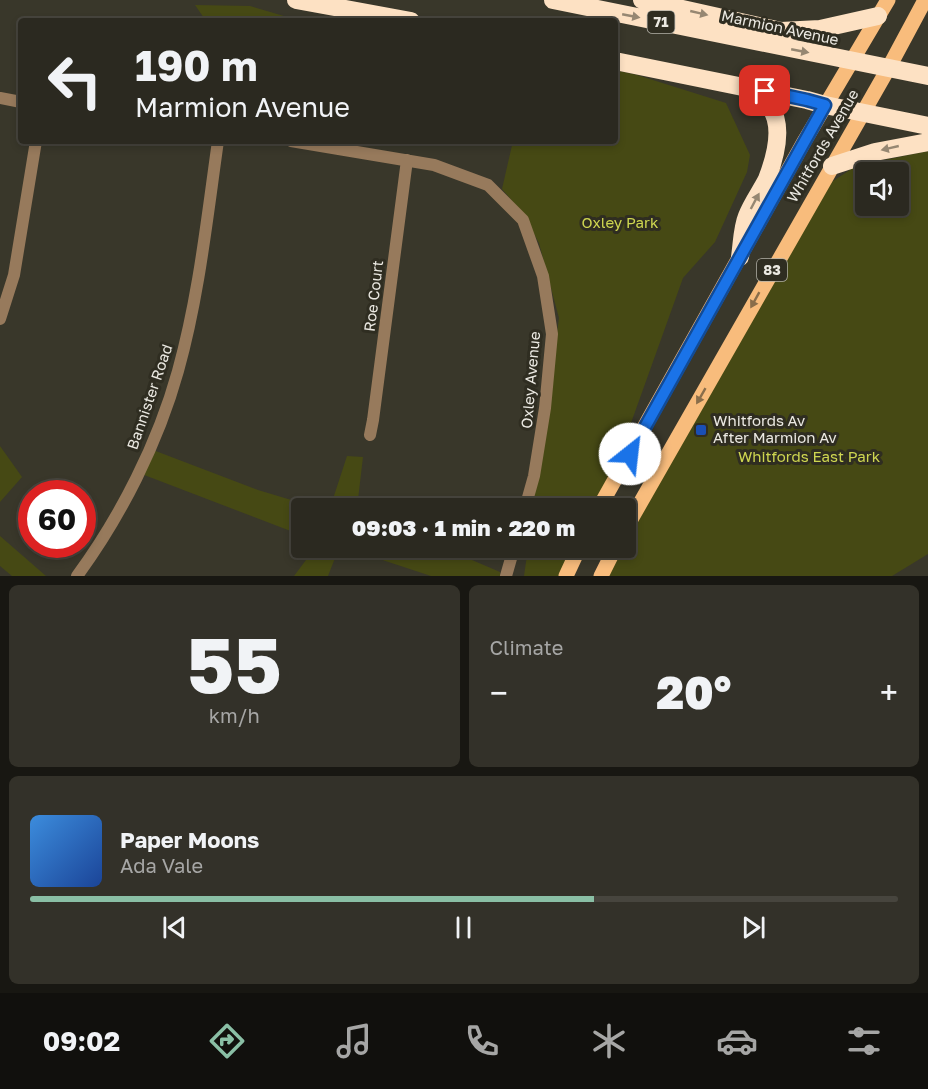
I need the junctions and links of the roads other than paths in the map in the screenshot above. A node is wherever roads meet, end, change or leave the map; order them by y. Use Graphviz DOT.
graph roads {
  1 [pos="296,0"];
  2 [pos="553,0"];
  3 [pos="642,0"];
  4 [pos="888,0"];
  5 [pos="925,0"];
  6 [pos="878,16"];
  7 [pos="395,18"];
  8 [pos="850,61"];
  9 [pos="618,62"];
  10 [pos="888,69"];
  11 [pos="928,76"];
  12 [pos="744,87"];
  13 [pos="0,98"];
  14 [pos="18,101"];
  15 [pos="825,105"];
  16 [pos="861,113"];
  17 [pos="928,126"];
  18 [pos="928,142"];
  19 [pos="36,144"];
  20 [pos="218,144"];
  21 [pos="309,144"];
  22 [pos="407,160"];
  23 [pos="832,166"];
  24 [pos="740,257"];
  25 [pos="0,318"];
  26 [pos="370,435"];
  27 [pos="528,498"];
  28 [pos="604,498"];
  29 [pos="636,510"];
  30 [pos="511,558"];
  31 [pos="574,558"];
  32 [pos="610,558"];
  33 [pos="77,576"];
  34 [pos="506,576"];
  35 [pos="566,576"];
  36 [pos="601,576"];
  1 -- 7 [label="highway"];
  2 -- 8 [label="highway, Marmion Avenue / 71, one-way"];
  3 -- 6 [label="highway, one-way"];
  4 -- 6 [label="main road, Whitfords Avenue / 83"];
  5 -- 10 [label="main road, Whitfords Avenue / 83"];
  6 -- 8 [label="main road, Whitfords Avenue / 83"];
  8 -- 10 [label="highway, Marmion Avenue / 71"];
  8 -- 15 [label="main road, Whitfords Avenue / 83"];
  9 -- 12 [label="highway"];
  10 -- 11 [label="highway, Marmion Avenue / 71"];
  10 -- 16 [label="main road, Whitfords Avenue / 83"];
  12 -- 15 [label="highway"];
  24 -- 12 [label="highway, one-way"];
  13 -- 14 [label="street"];
  15 -- 16 [label="highway"];
  15 -- 24 [label="main road, Whitfords Avenue / 83"];
  16 -- 17 [label="highway"];
  16 -- 23 [label="main road, Whitfords Avenue / 83"];
  18 -- 23 [label="highway, one-way"];
  19 -- 25 [label="street"];
  20 -- 33 [label="street, Bannister Road"];
  21 -- 22 [label="street, Oxley Avenue"];
  22 -- 26 [label="street, Roe Court"];
  22 -- 27 [label="street, Oxley Avenue"];
  23 -- 29 [label="main road, Whitfords Avenue / 83, one-way"];
  24 -- 28 [label="main road, Whitfords Avenue / 83"];
  30 -- 34 [label="street"];
  31 -- 35 [label="main road"];
  32 -- 36 [label="main road"];
}
